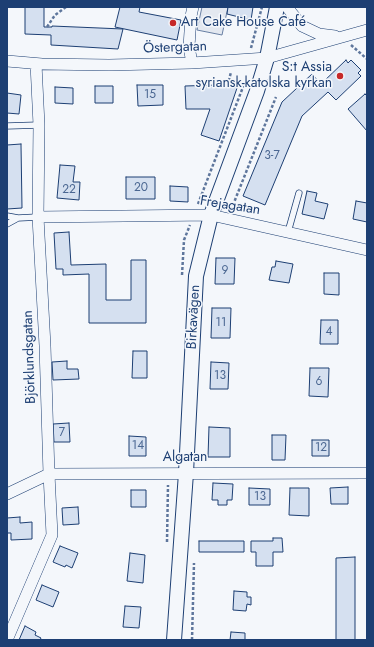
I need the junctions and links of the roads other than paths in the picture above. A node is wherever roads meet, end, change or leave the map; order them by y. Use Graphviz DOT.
graph roads {
  1 [pos="193,7"];
  2 [pos="277,7"];
  3 [pos="287,7"];
  4 [pos="367,30"];
  5 [pos="341,36"];
  6 [pos="267,58"];
  7 [pos="7,61"];
  8 [pos="192,63"];
  9 [pos="36,64"];
  10 [pos="39,125"];
  11 [pos="7,126"];
  12 [pos="299,193"];
  13 [pos="211,215"];
  14 [pos="7,216"];
  15 [pos="38,217"];
  16 [pos="18,218"];
  17 [pos="7,224"];
  18 [pos="288,232"];
  19 [pos="367,250"];
  20 [pos="186,473"];
  21 [pos="367,473"];
  22 [pos="49,474"];
  23 [pos="7,494"];
  24 [pos="7,640"];
  25 [pos="174,640"];
  1 -- 8 [label="street"];
  2 -- 6 [label="street, Birkavägen"];
  3 -- 5 [label="street, Östergatan"];
  4 -- 5 [label="street, Östergatan"];
  5 -- 6 [label="street, Östergatan"];
  6 -- 8 [label="street, Östergatan"];
  6 -- 13 [label="street, Birkavägen"];
  7 -- 9 [label="street, Östergatan"];
  8 -- 9 [label="street, Östergatan"];
  9 -- 10 [label="street, Björklundsgatan"];
  10 -- 11 [label="lane"];
  10 -- 15 [label="street, Björklundsgatan"];
  12 -- 18 [label="lane"];
  13 -- 15 [label="street, Frejagatan"];
  13 -- 18 [label="street, Frejagatan"];
  13 -- 20 [label="street, Birkavägen"];
  14 -- 16 [label="lane"];
  15 -- 16 [label="lane"];
  15 -- 22 [label="street, Björklundsgatan"];
  16 -- 17 [label="lane"];
  18 -- 19 [label="street, Frejagatan"];
  20 -- 21 [label="street, Algatan"];
  20 -- 22 [label="street, Algatan"];
  20 -- 25 [label="street, Birkavägen"];
  22 -- 23 [label="street, Algatan"];
  22 -- 24 [label="street, Björklundsgatan"];
}
